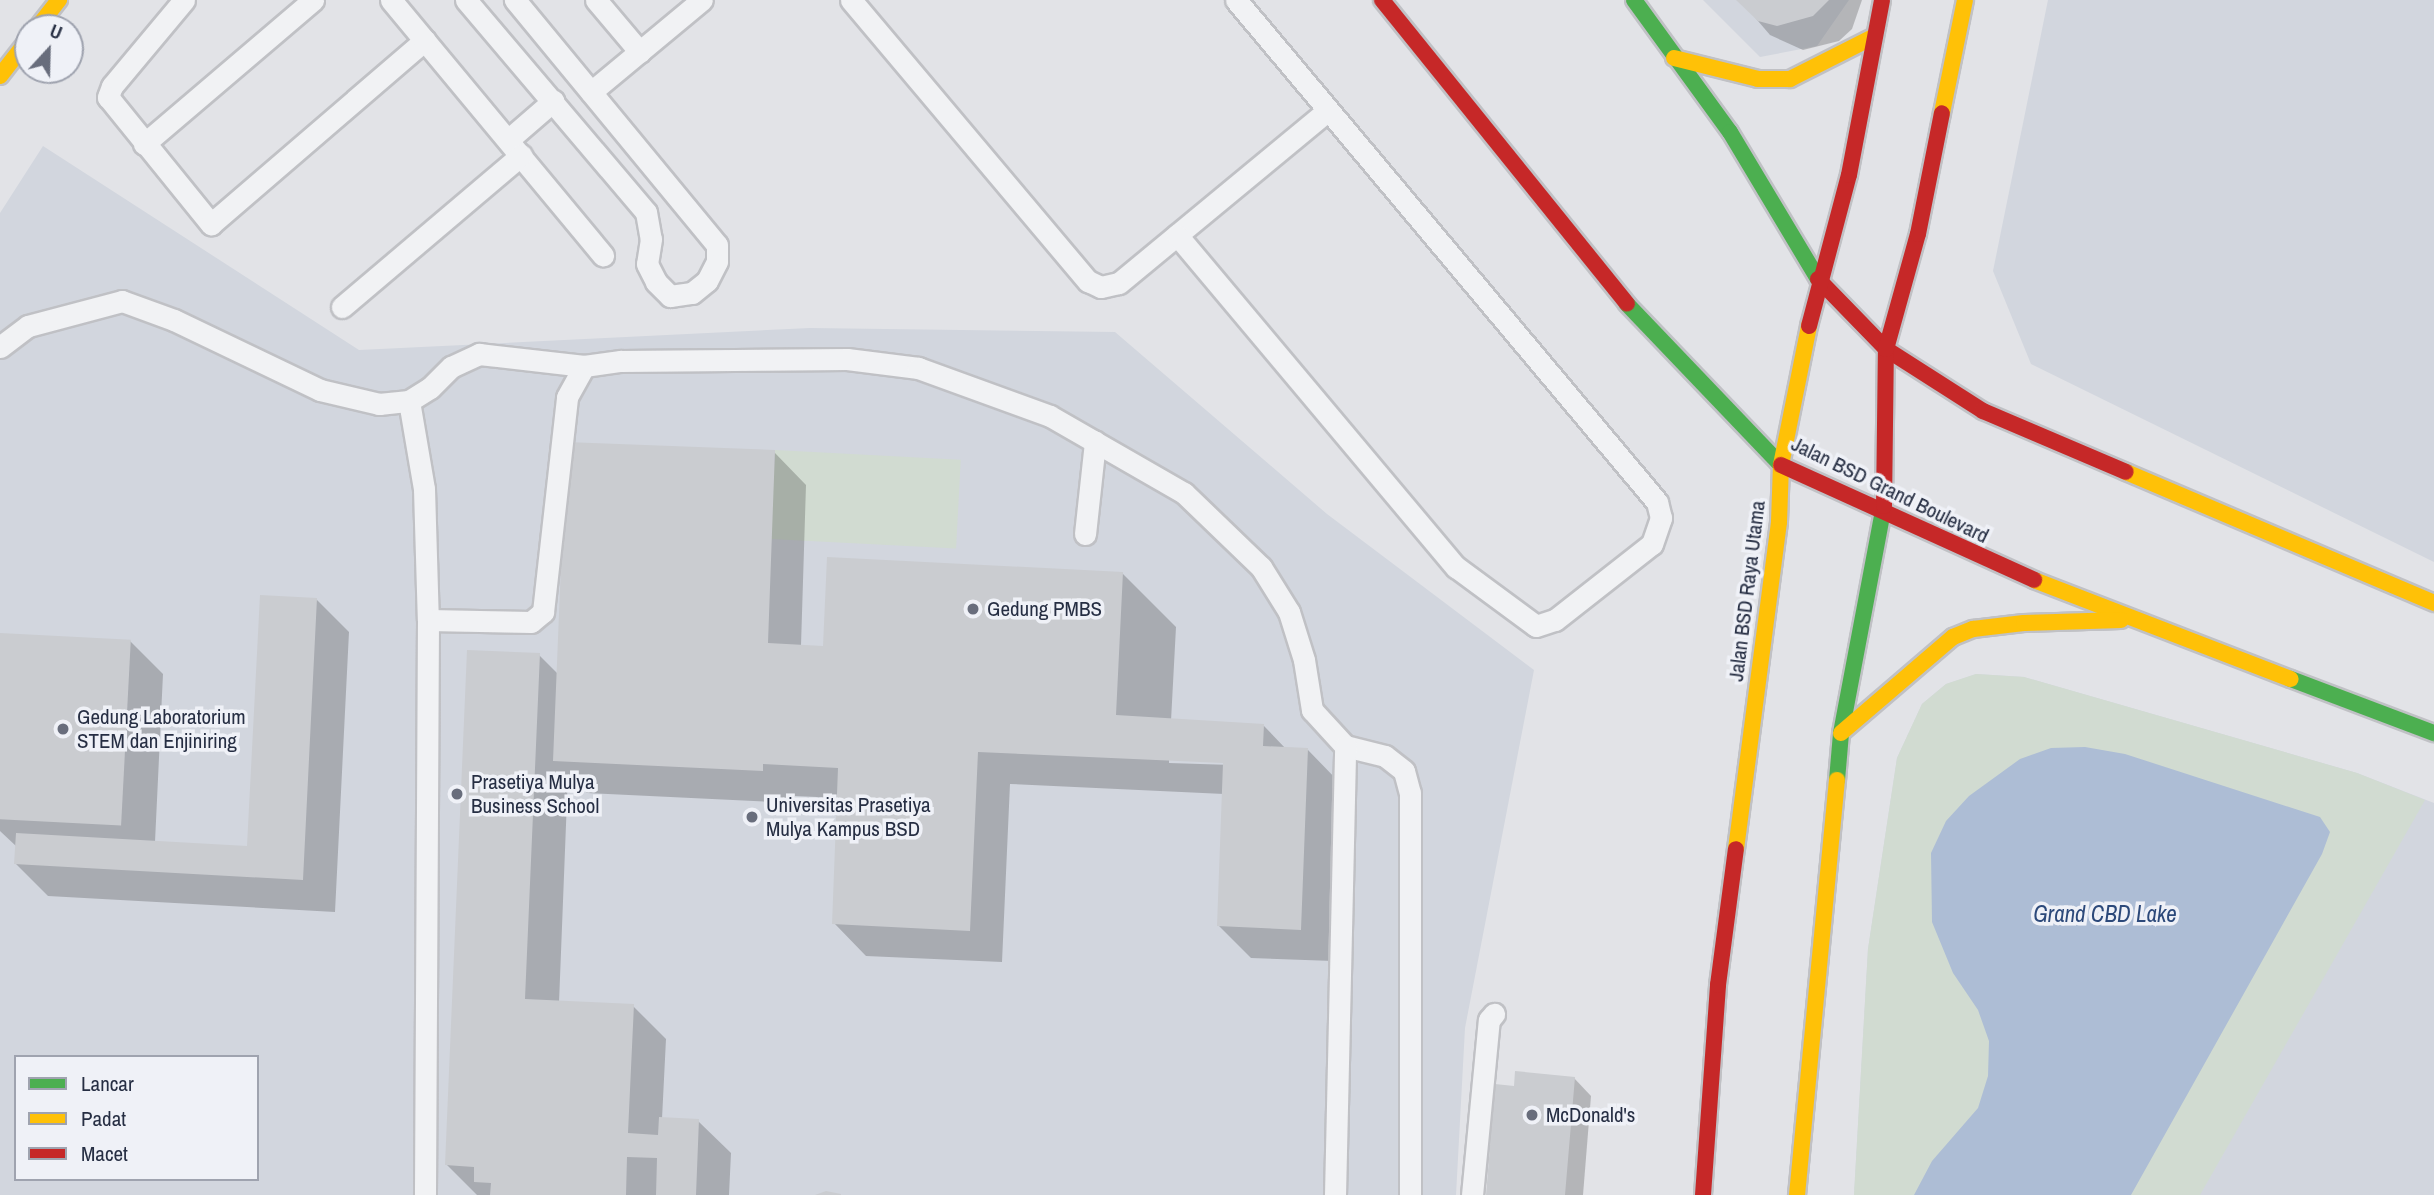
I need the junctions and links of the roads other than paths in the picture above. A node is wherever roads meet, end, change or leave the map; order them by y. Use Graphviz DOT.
graph roads {
  1 [pos="59,0"];
  2 [pos="184,0"];
  3 [pos="313,0"];
  4 [pos="391,0"];
  5 [pos="466,0"];
  6 [pos="515,0"];
  7 [pos="596,0"];
  8 [pos="702,0"];
  9 [pos="851,0"];
  10 [pos="1236,0"];
  11 [pos="1381,0"];
  12 [pos="1634,0"];
  13 [pos="1881,0"];
  14 [pos="1965,0"];
  15 [pos="48,14"];
  16 [pos="1873,37"];
  17 [pos="425,40"];
  18 [pos="640,52"];
  19 [pos="14,58"];
  20 [pos="1674,58"];
  21 [pos="0,76"];
  22 [pos="592,92"];
  23 [pos="553,102"];
  24 [pos="1328,110"];
  25 [pos="144,144"];
  26 [pos="514,148"];
  27 [pos="1177,235"];
  28 [pos="603,255"];
  29 [pos="1818,279"];
  30 [pos="342,307"];
  31 [pos="0,347"];
  32 [pos="1886,348"];
  33 [pos="584,366"];
  34 [pos="409,401"];
  35 [pos="1095,442"];
  36 [pos="1781,465"];
  37 [pos="1884,510"];
  38 [pos="1085,534"];
  39 [pos="2434,603"];
  40 [pos="428,620"];
  41 [pos="2133,620"];
  42 [pos="1841,733"];
  43 [pos="2434,733"];
  44 [pos="1345,746"];
  45 [pos="1494,1014"];
  46 [pos="425,1195"];
  47 [pos="1335,1195"];
  48 [pos="1410,1195"];
  49 [pos="1472,1195"];
  50 [pos="1703,1195"];
  51 [pos="1797,1195"];
  1 -- 15 [label="main road"];
  2 -- 25 [label="lane"];
  3 -- 25 [label="lane"];
  4 -- 17 [label="lane"];
  5 -- 23 [label="lane"];
  6 -- 22 [label="lane"];
  7 -- 18 [label="lane"];
  8 -- 18 [label="lane"];
  9 -- 27 [label="lane"];
  10 -- 24 [label="lane"];
  11 -- 36 [label="main road, Jalan BSD Grand Boulevard"];
  12 -- 20 [label="main road"];
  13 -- 16 [label="main road, Jalan BSD Raya Utama"];
  14 -- 32 [label="main road"];
  16 -- 20 [label="main road"];
  16 -- 29 [label="main road, Jalan BSD Raya Utama"];
  17 -- 25 [label="lane"];
  17 -- 26 [label="lane"];
  18 -- 22 [label="lane"];
  19 -- 21 [label="main road"];
  20 -- 29 [label="main road"];
  22 -- 23 [label="lane"];
  23 -- 26 [label="lane"];
  24 -- 27 [label="lane"];
  24 -- 27 [label="lane"];
  26 -- 28 [label="lane"];
  26 -- 30 [label="lane"];
  29 -- 32 [label="main road"];
  29 -- 36 [label="main road, Jalan BSD Raya Utama"];
  31 -- 34 [label="lane"];
  32 -- 37 [label="main road"];
  32 -- 39 [label="main road"];
  33 -- 34 [label="lane"];
  33 -- 35 [label="lane"];
  33 -- 40 [label="lane"];
  34 -- 40 [label="lane"];
  35 -- 38 [label="lane"];
  35 -- 44 [label="lane"];
  36 -- 37 [label="main road, Jalan BSD Grand Boulevard"];
  36 -- 50 [label="main road, Jalan BSD Raya Utama"];
  37 -- 41 [label="main road, Jalan BSD Grand Boulevard"];
  37 -- 42 [label="main road"];
  40 -- 46 [label="lane"];
  41 -- 42 [label="main road"];
  41 -- 43 [label="main road, Jalan BSD Grand Boulevard"];
  42 -- 51 [label="main road"];
  44 -- 47 [label="lane"];
  44 -- 48 [label="lane"];
  45 -- 49 [label="lane"];
}
